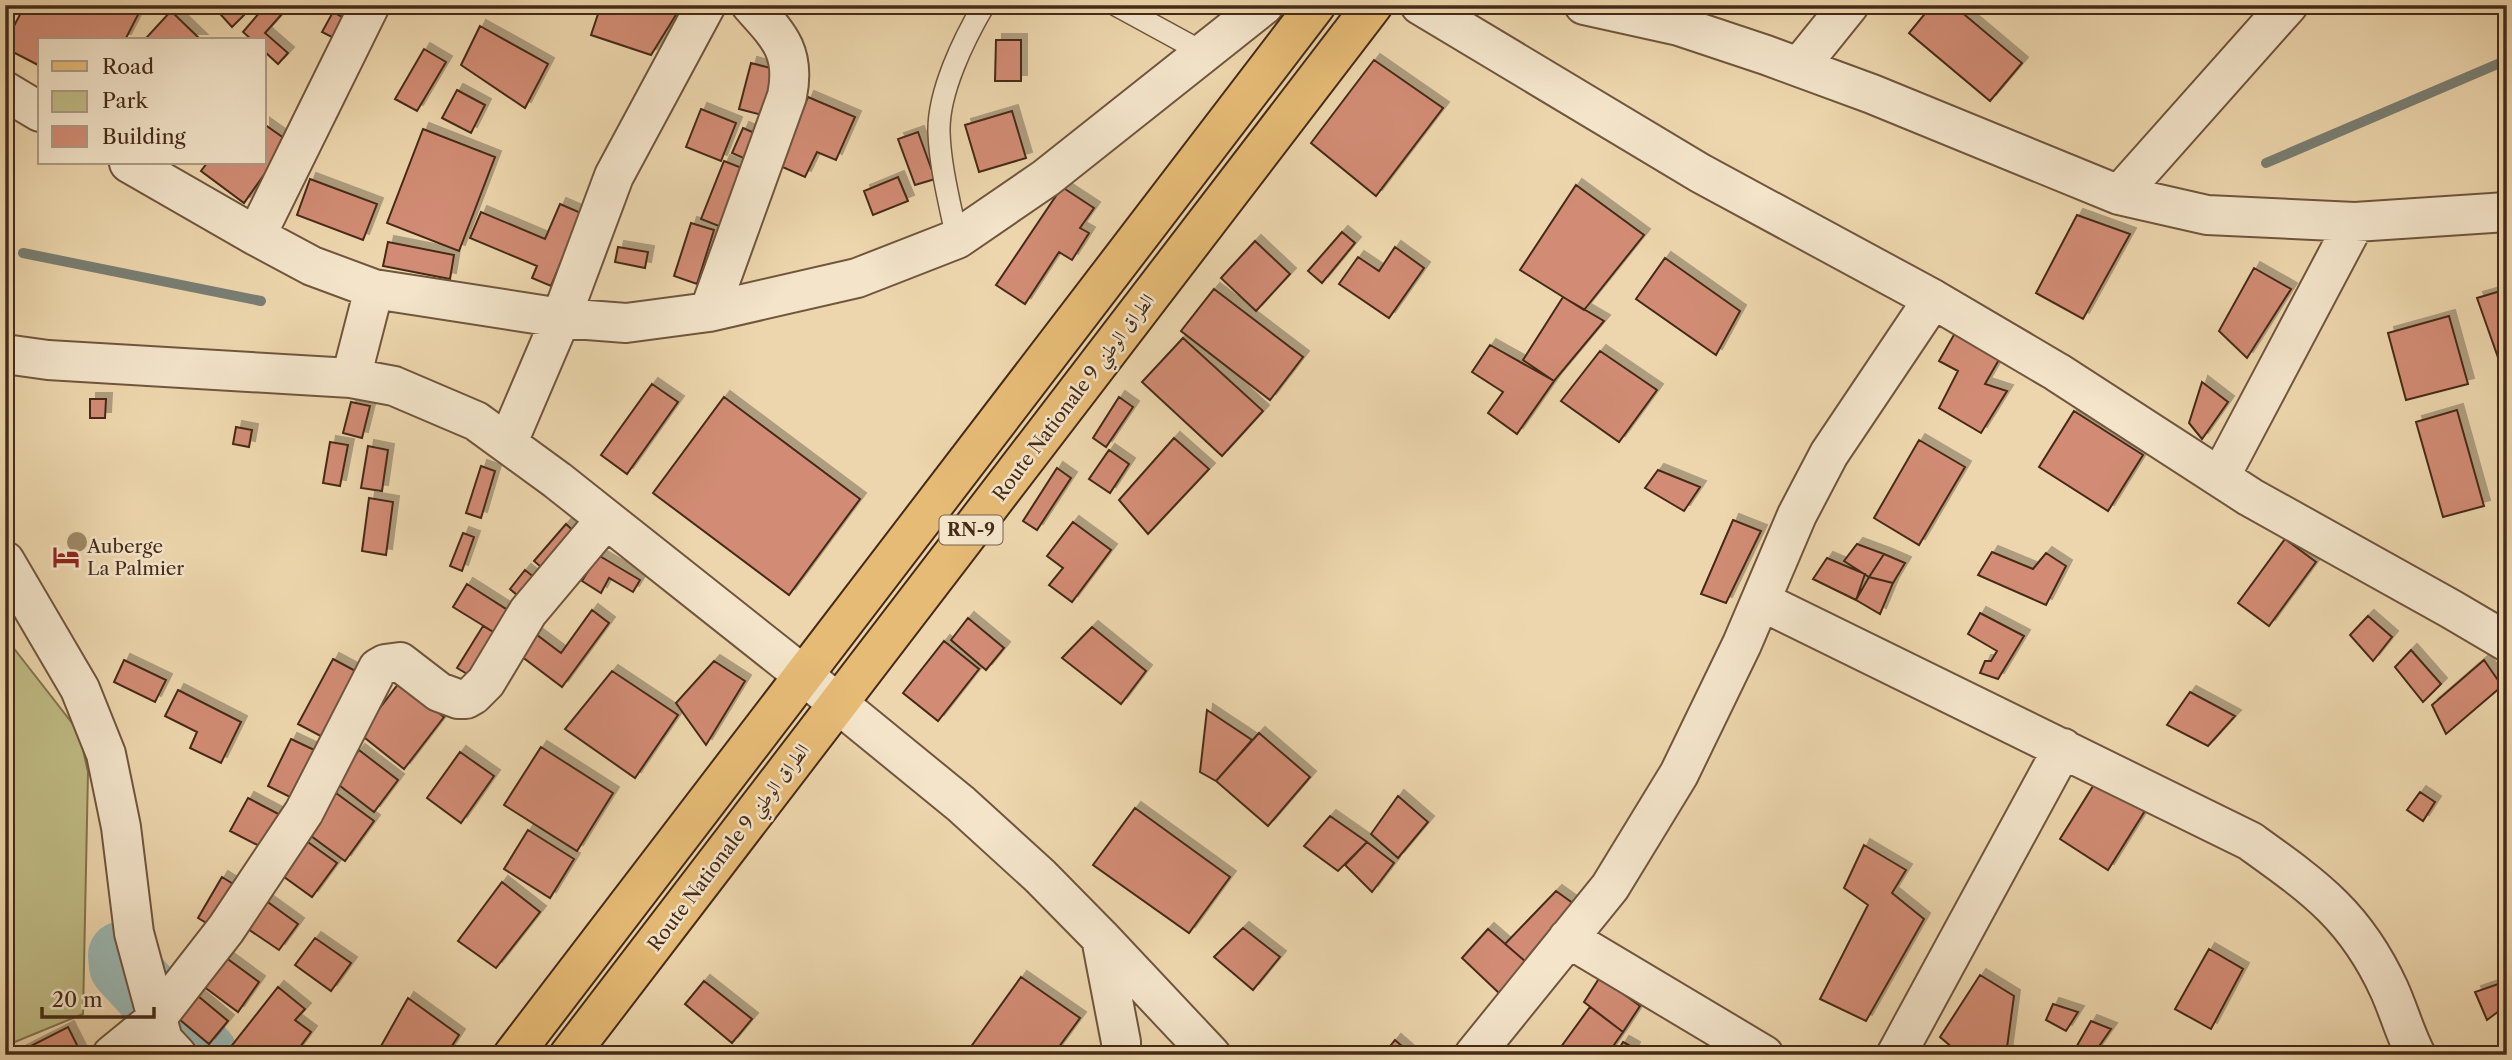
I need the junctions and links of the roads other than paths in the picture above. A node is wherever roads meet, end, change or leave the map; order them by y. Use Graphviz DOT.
graph roads {
  1 [pos="370,5"];
  2 [pos="706,5"];
  3 [pos="751,5"];
  4 [pos="984,5"];
  5 [pos="1116,5"];
  6 [pos="1264,5"];
  7 [pos="1316,5"];
  8 [pos="1373,5"];
  9 [pos="1584,5"];
  10 [pos="1849,5"];
  11 [pos="2288,5"];
  12 [pos="1422,6"];
  13 [pos="1204,53"];
  14 [pos="1799,67"];
  15 [pos="5,91"];
  16 [pos="38,110"];
  17 [pos="131,164"];
  18 [pos="2119,195"];
  19 [pos="2507,212"];
  20 [pos="2355,222"];
  21 [pos="256,236"];
  22 [pos="957,239"];
  23 [pos="374,289"];
  24 [pos="1933,299"];
  25 [pos="709,312"];
  26 [pos="561,318"];
  27 [pos="5,354"];
  28 [pos="351,378"];
  29 [pos="508,442"];
  30 [pos="2220,477"];
  31 [pos="606,519"];
  32 [pos="5,561"];
  33 [pos="1761,601"];
  34 [pos="2507,642"];
  35 [pos="803,675"];
  36 [pos="838,703"];
  37 [pos="2063,748"];
  38 [pos="1101,937"];
  39 [pos="1567,938"];
  40 [pos="156,1019"];
  41 [pos="112,1055"];
  42 [pos="177,1055"];
  43 [pos="513,1055"];
  44 [pos="569,1055"];
  45 [pos="1121,1055"];
  46 [pos="1211,1055"];
  47 [pos="1474,1055"];
  48 [pos="1764,1055"];
  49 [pos="1896,1055"];
  50 [pos="2416,1055"];
  1 -- 21 [label="street"];
  2 -- 26 [label="street"];
  3 -- 25 [label="street"];
  4 -- 22 [label="lane"];
  5 -- 13 [label="lane"];
  6 -- 13 [label="street"];
  7 -- 35 [label="main road, RN-9"];
  8 -- 36 [label="main road, Route Nationale الطراق الوطني 9 / RN-9"];
  9 -- 14 [label="street"];
  10 -- 14 [label="street"];
  11 -- 18 [label="street"];
  12 -- 24 [label="street"];
  13 -- 22 [label="street"];
  14 -- 18 [label="street"];
  15 -- 16 [label="street"];
  17 -- 21 [label="street"];
  18 -- 20 [label="street"];
  19 -- 20 [label="street"];
  20 -- 30 [label="street"];
  21 -- 23 [label="street"];
  22 -- 25 [label="street"];
  23 -- 26 [label="street"];
  23 -- 28 [label="street"];
  24 -- 30 [label="street"];
  24 -- 33 [label="street"];
  25 -- 26 [label="street"];
  26 -- 29 [label="street"];
  27 -- 28 [label="street"];
  28 -- 29 [label="street"];
  29 -- 31 [label="street"];
  30 -- 34 [label="street"];
  31 -- 35 [label="street"];
  31 -- 40 [label="street"];
  32 -- 40 [label="street"];
  33 -- 37 [label="street"];
  33 -- 39 [label="street"];
  35 -- 36 [label="street"];
  35 -- 43 [label="main road, RN-9"];
  36 -- 38 [label="street"];
  36 -- 44 [label="main road, Route Nationale الطراق الوطني 9 / RN-9"];
  37 -- 49 [label="street"];
  37 -- 50 [label="street"];
  38 -- 45 [label="street"];
  38 -- 46 [label="street"];
  39 -- 47 [label="street"];
  39 -- 48 [label="street"];
  40 -- 41 [label="street"];
  40 -- 42 [label="street"];
}
